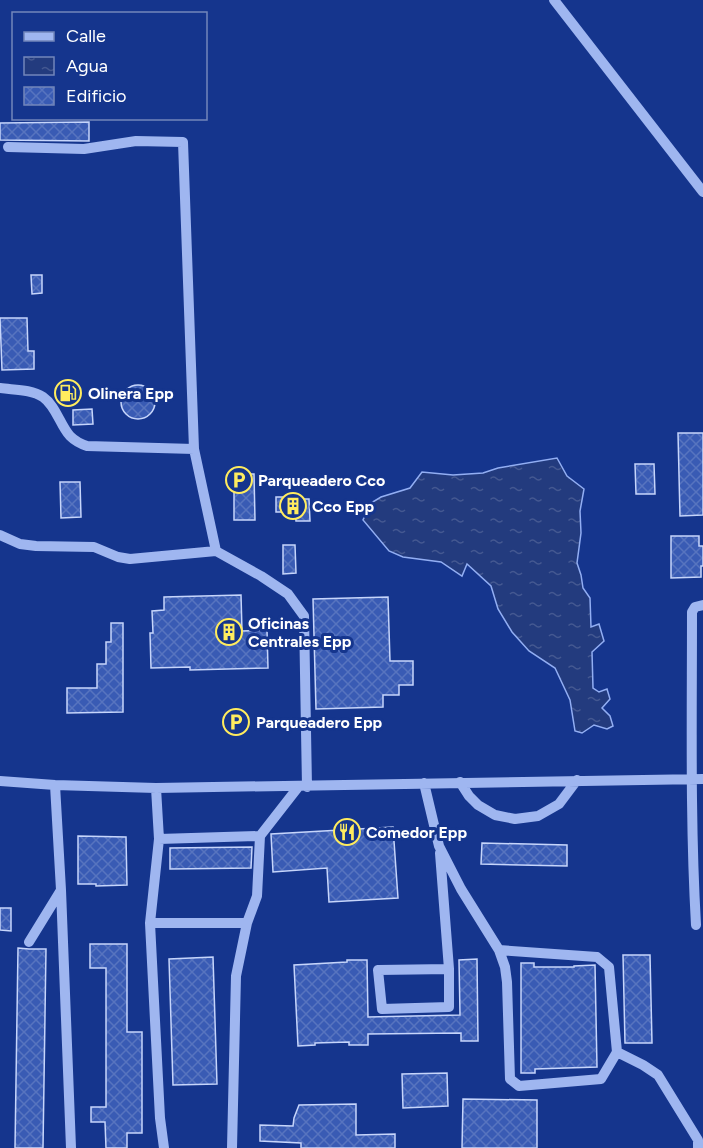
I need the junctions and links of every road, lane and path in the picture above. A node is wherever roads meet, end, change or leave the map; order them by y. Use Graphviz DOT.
graph roads {
  1 [pos="554,0"];
  2 [pos="8,147"];
  3 [pos="703,192"];
  4 [pos="0,388"];
  5 [pos="194,449"];
  6 [pos="0,535"];
  7 [pos="216,551"];
  8 [pos="703,605"];
  9 [pos="697,779"];
  10 [pos="577,780"];
  11 [pos="0,781"];
  12 [pos="460,782"];
  13 [pos="424,783"];
  14 [pos="55,785"];
  15 [pos="303,786"];
  16 [pos="156,788"];
  17 [pos="260,836"];
  18 [pos="159,839"];
  19 [pos="439,846"];
  20 [pos="61,890"];
  21 [pos="150,923"];
  22 [pos="247,923"];
  23 [pos="696,925"];
  24 [pos="29,942"];
  25 [pos="499,950"];
  26 [pos="449,969"];
  27 [pos="617,1052"];
  28 [pos="71,1148"];
  29 [pos="164,1148"];
  30 [pos="232,1148"];
  31 [pos="698,1148"];
  1 -- 3 [label="street"];
  2 -- 5 [label="street"];
  4 -- 5 [label="street"];
  5 -- 7 [label="street"];
  6 -- 7 [label="street"];
  7 -- 15 [label="street"];
  8 -- 9 [label="street"];
  9 -- 10 [label="street"];
  9 -- 23 [label="street"];
  10 -- 12 [label="street"];
  10 -- 12 [label="street"];
  11 -- 14 [label="street"];
  12 -- 13 [label="street"];
  13 -- 15 [label="street"];
  13 -- 19 [label="street"];
  14 -- 16 [label="street"];
  14 -- 20 [label="street"];
  15 -- 16 [label="street"];
  15 -- 17 [label="street"];
  16 -- 18 [label="street"];
  17 -- 18 [label="street"];
  17 -- 22 [label="street"];
  18 -- 21 [label="street"];
  19 -- 25 [label="street"];
  19 -- 26 [label="street"];
  20 -- 24 [label="street"];
  20 -- 28 [label="street"];
  21 -- 22 [label="street"];
  21 -- 29 [label="street"];
  22 -- 30 [label="street"];
  25 -- 27 [label="street"];
  25 -- 27 [label="street"];
  26 -- 26 [label="street"];
  27 -- 31 [label="street"];
}
